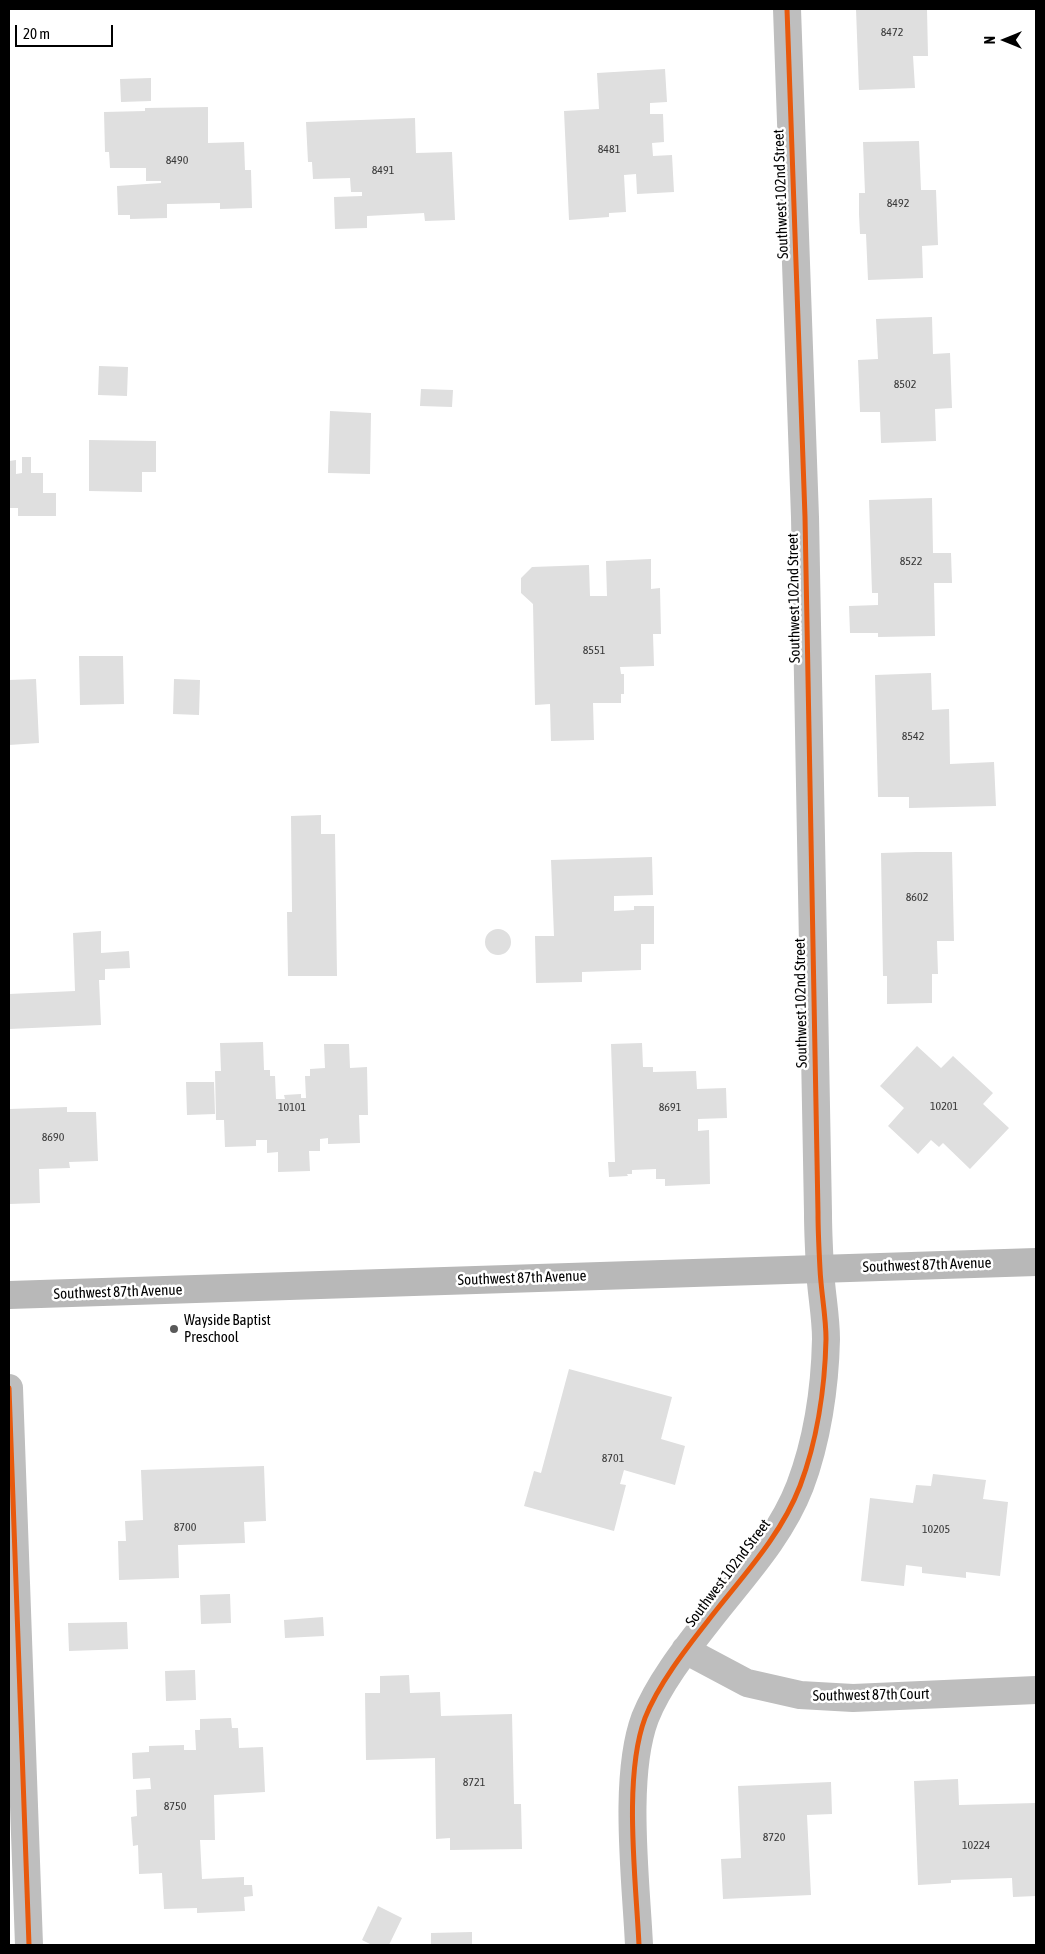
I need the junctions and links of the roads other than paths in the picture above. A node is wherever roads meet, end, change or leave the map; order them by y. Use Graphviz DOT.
graph roads {
  1 [pos="788,9"];
  2 [pos="1036,1262"];
  3 [pos="820,1269"];
  4 [pos="9,1295"];
  5 [pos="9,1388"];
  6 [pos="685,1650"];
  7 [pos="1036,1690"];
  8 [pos="29,1945"];
  9 [pos="639,1945"];
  1 -- 3 [label="street, Southwest 102nd Street"];
  2 -- 3 [label="main road, Southwest 87th Avenue"];
  3 -- 4 [label="main road, Southwest 87th Avenue"];
  3 -- 6 [label="street, Southwest 102nd Street"];
  5 -- 8 [label="street"];
  6 -- 7 [label="street, Southwest 87th Court"];
  6 -- 9 [label="street, Southwest 102nd Street"];
}
